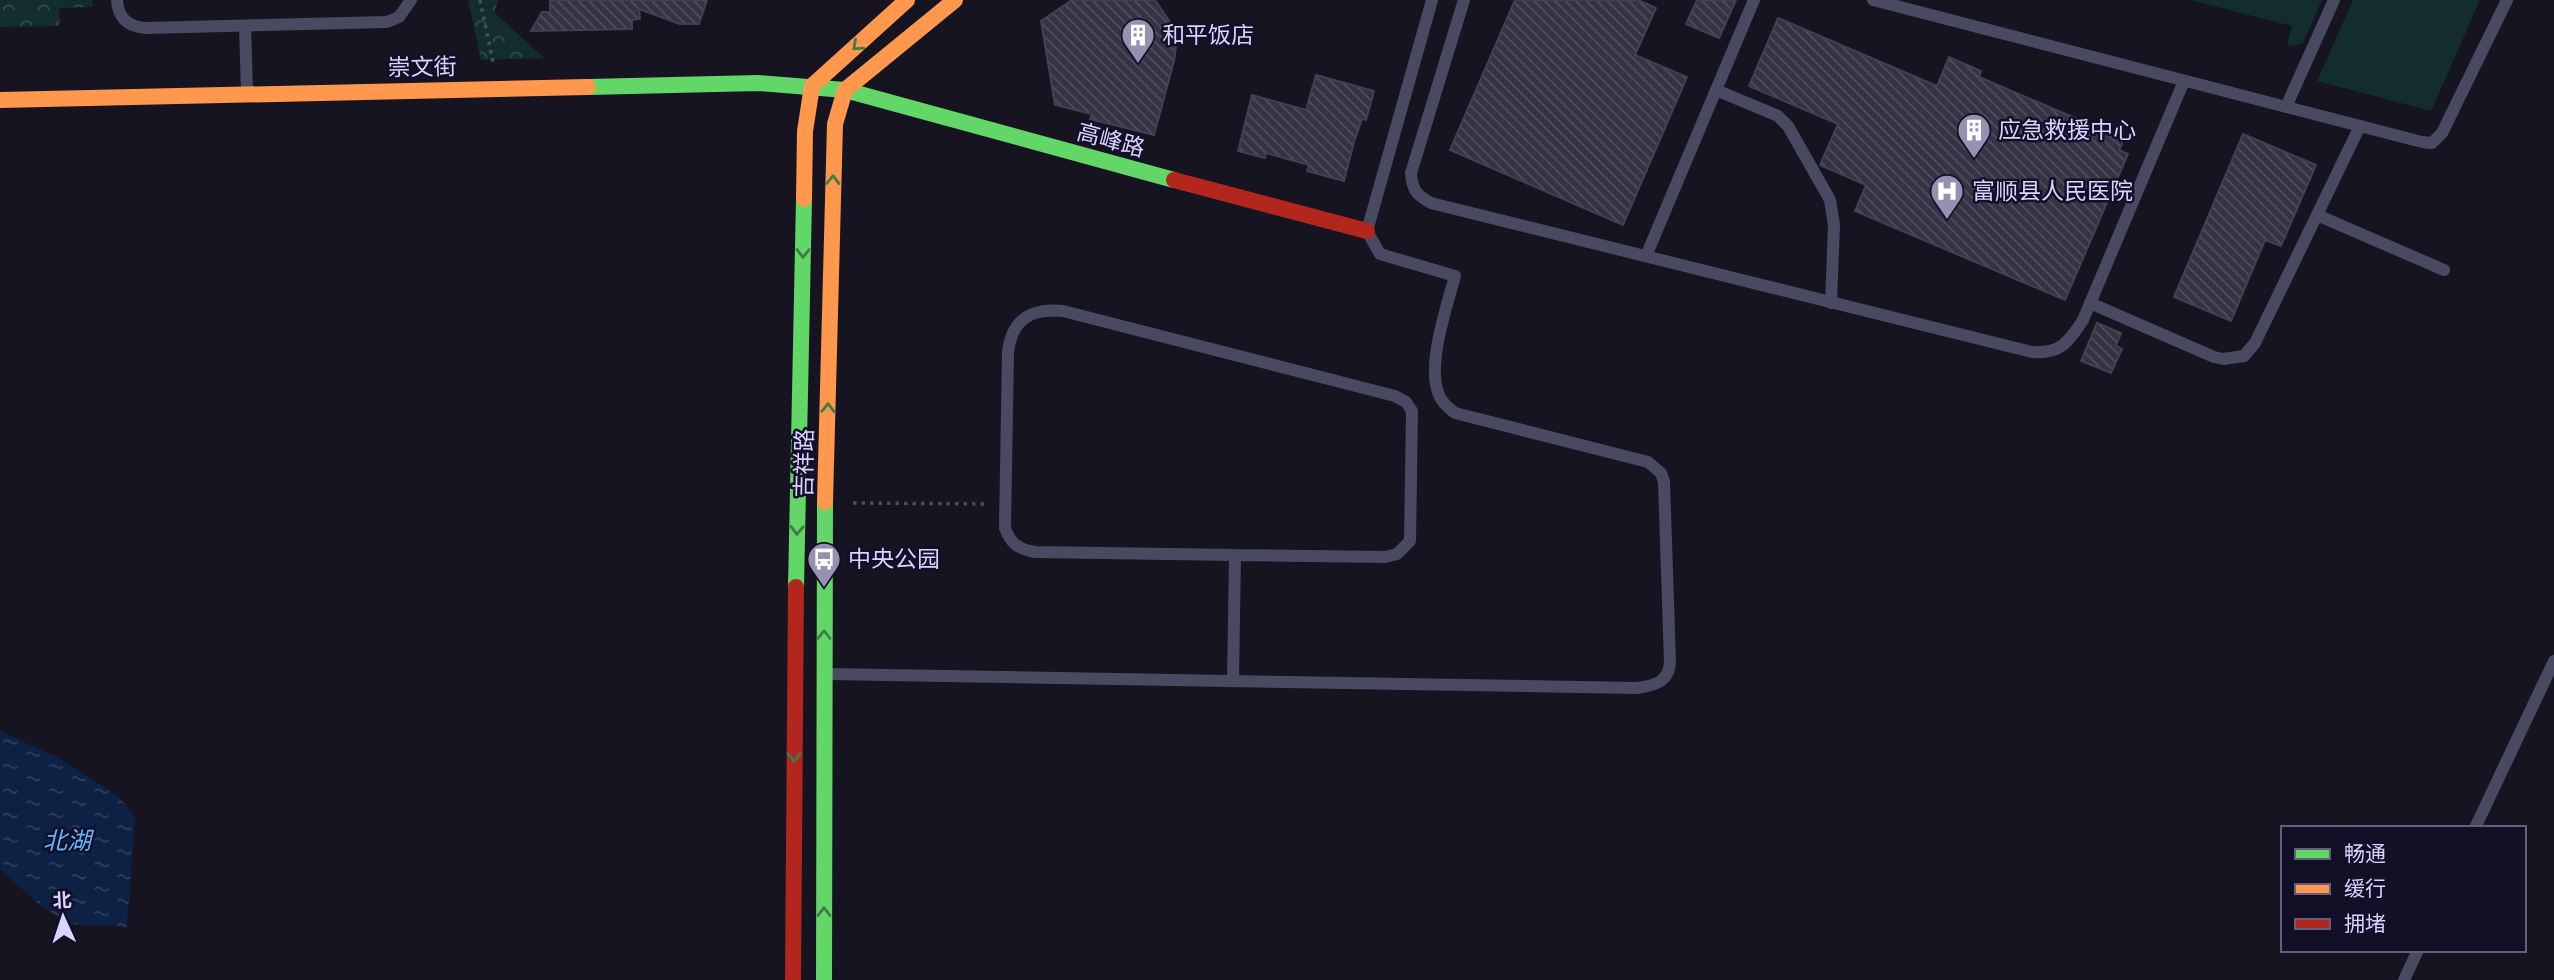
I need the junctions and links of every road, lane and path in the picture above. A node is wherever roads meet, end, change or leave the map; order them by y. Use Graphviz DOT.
graph roads {
  1 [pos="117,0"];
  2 [pos="411,0"];
  3 [pos="480,0"];
  4 [pos="907,0"];
  5 [pos="955,0"];
  6 [pos="1432,0"];
  7 [pos="1464,0"];
  8 [pos="1754,0"];
  9 [pos="1873,0"];
  10 [pos="2334,0"];
  11 [pos="2507,0"];
  12 [pos="245,26"];
  13 [pos="2184,81"];
  14 [pos="813,86"];
  15 [pos="499,88"];
  16 [pos="845,90"];
  17 [pos="1716,90"];
  18 [pos="247,94"];
  19 [pos="0,100"];
  20 [pos="2286,107"];
  21 [pos="2360,126"];
  22 [pos="2317,215"];
  23 [pos="1367,231"];
  24 [pos="1646,256"];
  25 [pos="2444,270"];
  26 [pos="1831,303"];
  27 [pos="2090,303"];
  28 [pos="825,503"];
  29 [pos="1005,505"];
  30 [pos="1235,555"];
  31 [pos="2554,661"];
  32 [pos="824,674"];
  33 [pos="1233,681"];
  34 [pos="2476,826"];
  35 [pos="2417,952"];
  36 [pos="793,980"];
  37 [pos="824,980"];
  38 [pos="2404,980"];
  1 -- 12 [label="lane"];
  2 -- 12 [label="lane"];
  3 -- 15 [label="path"];
  4 -- 14 [label="main road, one-way"];
  5 -- 16 [label="main road"];
  6 -- 23 [label="lane"];
  7 -- 24 [label="lane"];
  8 -- 17 [label="lane"];
  9 -- 13 [label="lane"];
  10 -- 20 [label="lane"];
  11 -- 21 [label="lane"];
  12 -- 18 [label="lane"];
  13 -- 20 [label="lane"];
  13 -- 27 [label="lane"];
  14 -- 15 [label="main road, 崇文街"];
  14 -- 16 [label="main road, 崇文街"];
  14 -- 36 [label="main road, 吉祥路, one-way"];
  15 -- 18 [label="main road, 崇文街"];
  16 -- 23 [label="main road, 高峰路"];
  28 -- 16 [label="main road, 吉祥路, one-way"];
  17 -- 24 [label="lane"];
  17 -- 26 [label="lane"];
  18 -- 19 [label="main road, 崇文街"];
  20 -- 21 [label="lane"];
  21 -- 22 [label="lane"];
  22 -- 25 [label="lane"];
  22 -- 27 [label="lane"];
  23 -- 33 [label="lane"];
  24 -- 26 [label="lane"];
  26 -- 27 [label="lane"];
  28 -- 29 [label="path"];
  32 -- 28 [label="main road, 吉祥路, one-way"];
  29 -- 30 [label="lane"];
  29 -- 30 [label="lane"];
  30 -- 33 [label="lane"];
  31 -- 34 [label="lane"];
  32 -- 33 [label="lane"];
  37 -- 32 [label="main road, 吉祥路, one-way"];
  35 -- 38 [label="lane"];
}
